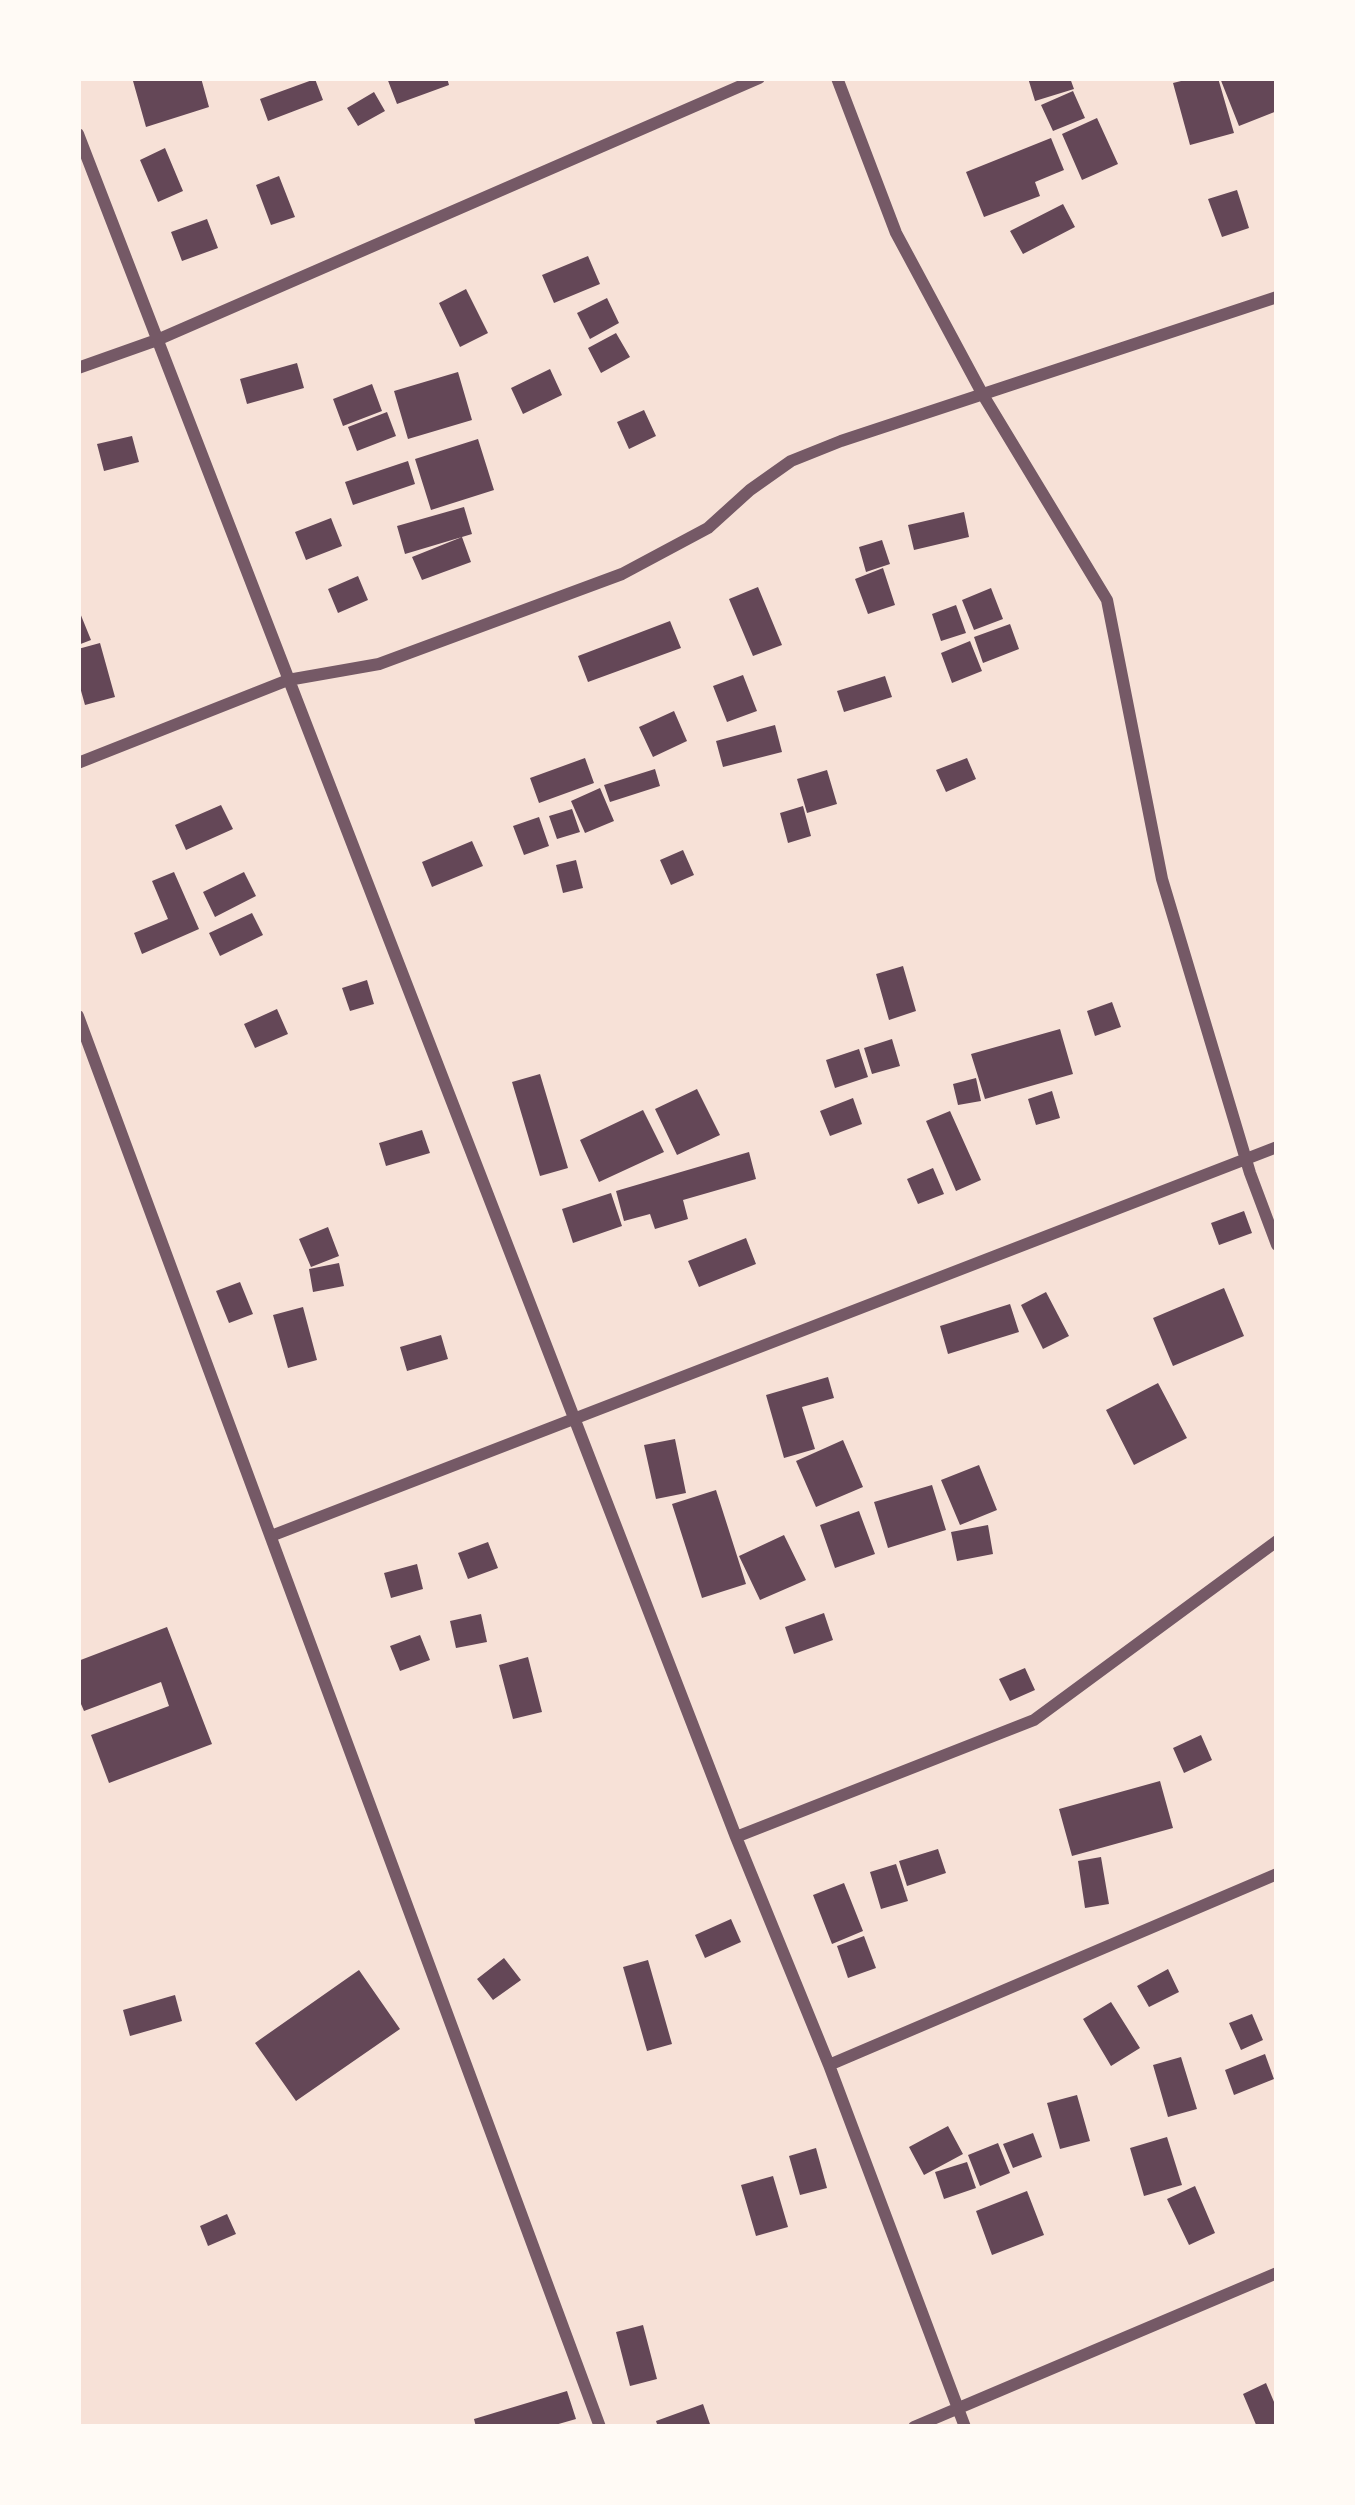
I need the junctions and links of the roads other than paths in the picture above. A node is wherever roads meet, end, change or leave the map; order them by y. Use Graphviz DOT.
graph roads {
  1 [pos="759,78"];
  2 [pos="837,78"];
  3 [pos="78,134"];
  4 [pos="1277,297"];
  5 [pos="157,340"];
  6 [pos="78,368"];
  7 [pos="983,395"];
  8 [pos="288,680"];
  9 [pos="78,764"];
  10 [pos="78,1016"];
  11 [pos="1277,1147"];
  12 [pos="1246,1159"];
  13 [pos="1277,1245"];
  14 [pos="574,1419"];
  15 [pos="271,1536"];
  16 [pos="1277,1541"];
  17 [pos="736,1837"];
  18 [pos="1277,1874"];
  19 [pos="829,2066"];
  20 [pos="1277,2273"];
  21 [pos="959,2410"];
  22 [pos="600,2427"];
  23 [pos="914,2427"];
  24 [pos="965,2427"];
  1 -- 5 [label="street"];
  2 -- 7 [label="street"];
  3 -- 5 [label="street"];
  4 -- 7 [label="street"];
  5 -- 6 [label="street"];
  5 -- 8 [label="street"];
  7 -- 8 [label="street"];
  7 -- 12 [label="street"];
  8 -- 9 [label="street"];
  8 -- 14 [label="street"];
  10 -- 15 [label="street"];
  11 -- 12 [label="street"];
  12 -- 13 [label="street"];
  12 -- 14 [label="street"];
  14 -- 15 [label="street"];
  14 -- 17 [label="street"];
  15 -- 22 [label="street"];
  16 -- 17 [label="street"];
  17 -- 19 [label="street"];
  18 -- 19 [label="street"];
  19 -- 21 [label="street"];
  20 -- 21 [label="street"];
  21 -- 23 [label="street"];
  21 -- 24 [label="street"];
}
